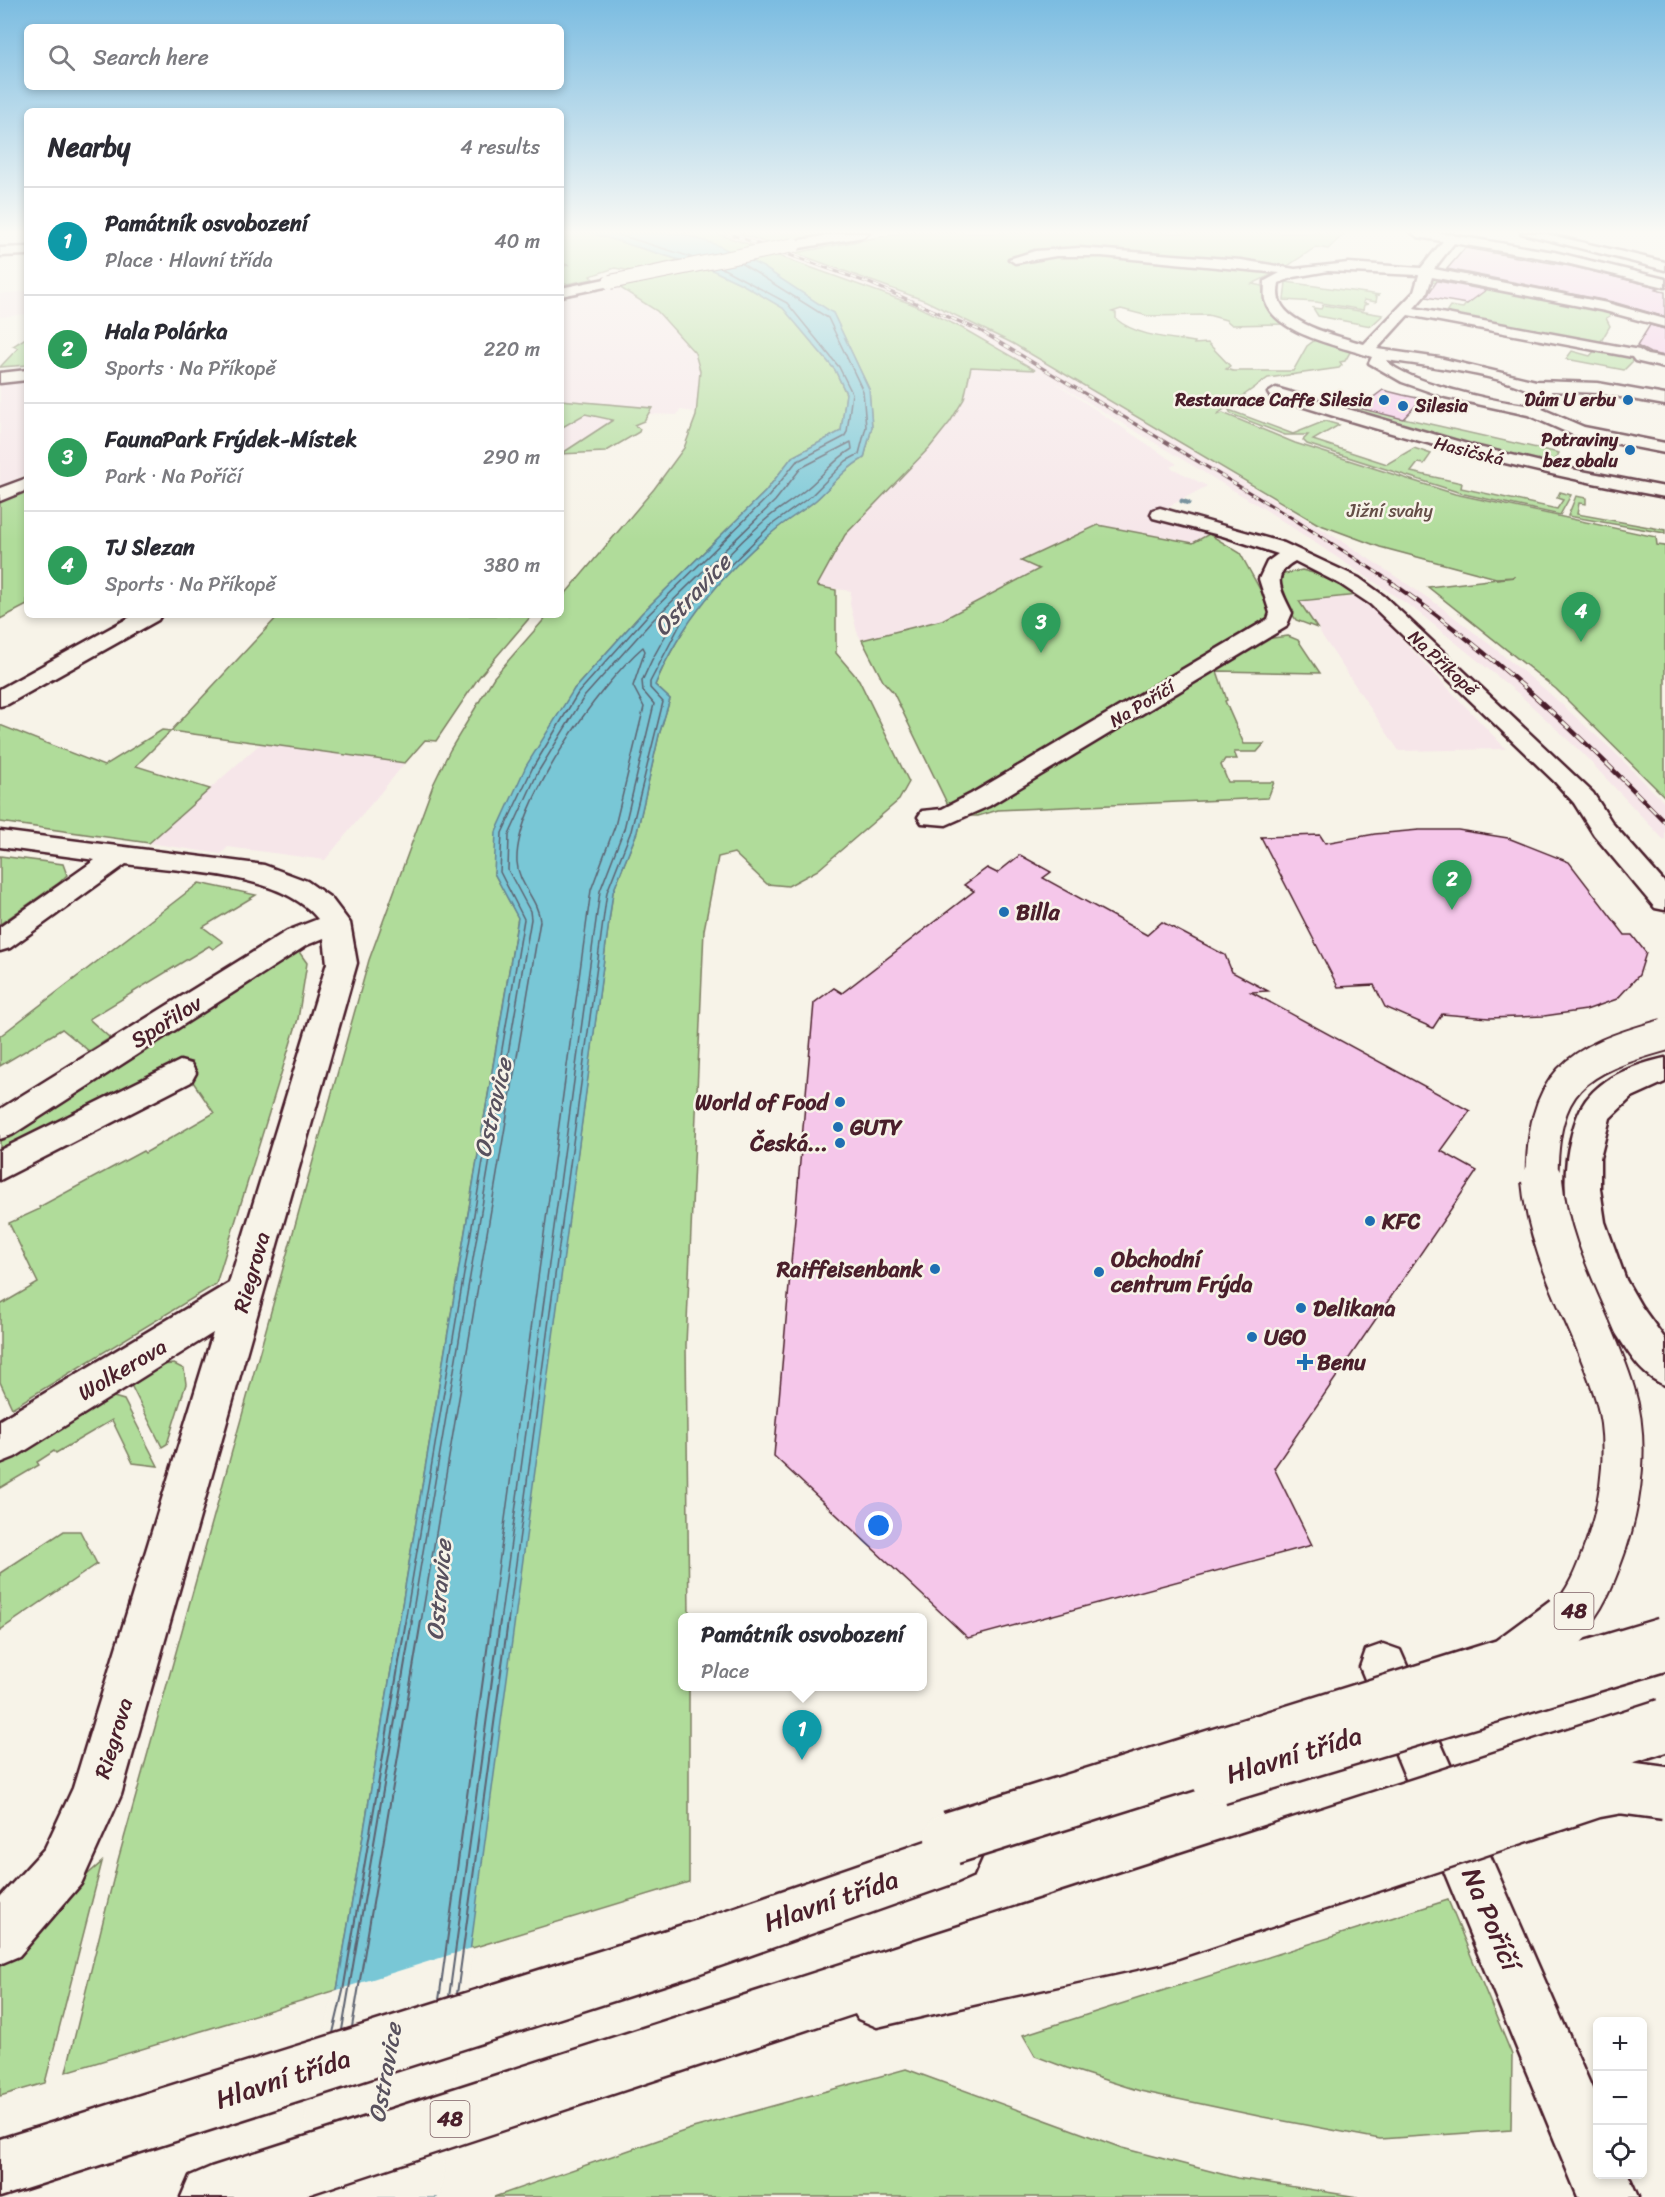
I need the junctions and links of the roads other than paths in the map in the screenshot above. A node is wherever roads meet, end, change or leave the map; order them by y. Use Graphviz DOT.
graph roads {
  1 [pos="1326,336"];
  2 [pos="1386,336"];
  3 [pos="1541,336"];
  4 [pos="1374,352"];
  5 [pos="1640,358"];
  6 [pos="1665,363"];
  7 [pos="24,375"];
  8 [pos="0,378"];
  9 [pos="1625,381"];
  10 [pos="1534,386"];
  11 [pos="1276,393"];
  12 [pos="1665,400"];
  13 [pos="1531,410"];
  14 [pos="1665,448"];
  15 [pos="24,484"];
  16 [pos="1665,492"];
  17 [pos="0,495"];
  18 [pos="1160,514"];
  19 [pos="1292,554"];
  20 [pos="145,618"];
  21 [pos="0,699"];
  22 [pos="931,817"];
  23 [pos="0,839"];
  24 [pos="119,856"];
  25 [pos="1665,901"];
  26 [pos="336,923"];
  27 [pos="0,941"];
  28 [pos="1662,1062"];
  29 [pos="180,1073"];
  30 [pos="0,1126"];
  31 [pos="0,1166"];
  32 [pos="244,1294"];
  33 [pos="1665,1367"];
  34 [pos="0,1443"];
  35 [pos="1665,1644"];
  36 [pos="1383,1667"];
  37 [pos="1665,1725"];
  38 [pos="1665,1793"];
  39 [pos="953,1847"];
  40 [pos="0,1937"];
  41 [pos="979,1962"];
  42 [pos="1593,2161"];
  43 [pos="15,2164"];
  44 [pos="1600,2179"];
  45 [pos="211,2197"];
  46 [pos="1608,2197"];
  1 -- 4 [label="street"];
  2 -- 4 [label="street"];
  3 -- 5 [label="street"];
  4 -- 10 [label="street"];
  4 -- 13 [label="street"];
  5 -- 6 [label="street"];
  5 -- 9 [label="street"];
  7 -- 8 [label="street"];
  9 -- 10 [label="street"];
  9 -- 12 [label="street"];
  10 -- 13 [label="street"];
  11 -- 16 [label="street, Hasičská"];
  13 -- 14 [label="street"];
  15 -- 17 [label="street"];
  18 -- 19 [label="street, Na Příkopě"];
  19 -- 22 [label="street, Na Poříčí"];
  19 -- 25 [label="street, Na Příkopě"];
  20 -- 21 [label="street"];
  23 -- 24 [label="street, Riegrova"];
  24 -- 26 [label="street, Riegrova"];
  24 -- 27 [label="street"];
  26 -- 30 [label="street, Spořilov"];
  26 -- 32 [label="street, Riegrova"];
  28 -- 33 [label="street, 48"];
  28 -- 39 [label="street, 48, bridge"];
  29 -- 31 [label="street"];
  32 -- 34 [label="street, Wolkerova"];
  32 -- 40 [label="street, Riegrova"];
  35 -- 39 [label="street, Hlavní třída / 48, bridge"];
  36 -- 42 [label="street, Na Poříčí"];
  37 -- 41 [label="street, 48, bridge"];
  38 -- 41 [label="street, 48, bridge"];
  39 -- 43 [label="street, Hlavní třída / 48"];
  41 -- 45 [label="street, 48"];
  44 -- 46 [label="street, Na Poříčí"];
}
